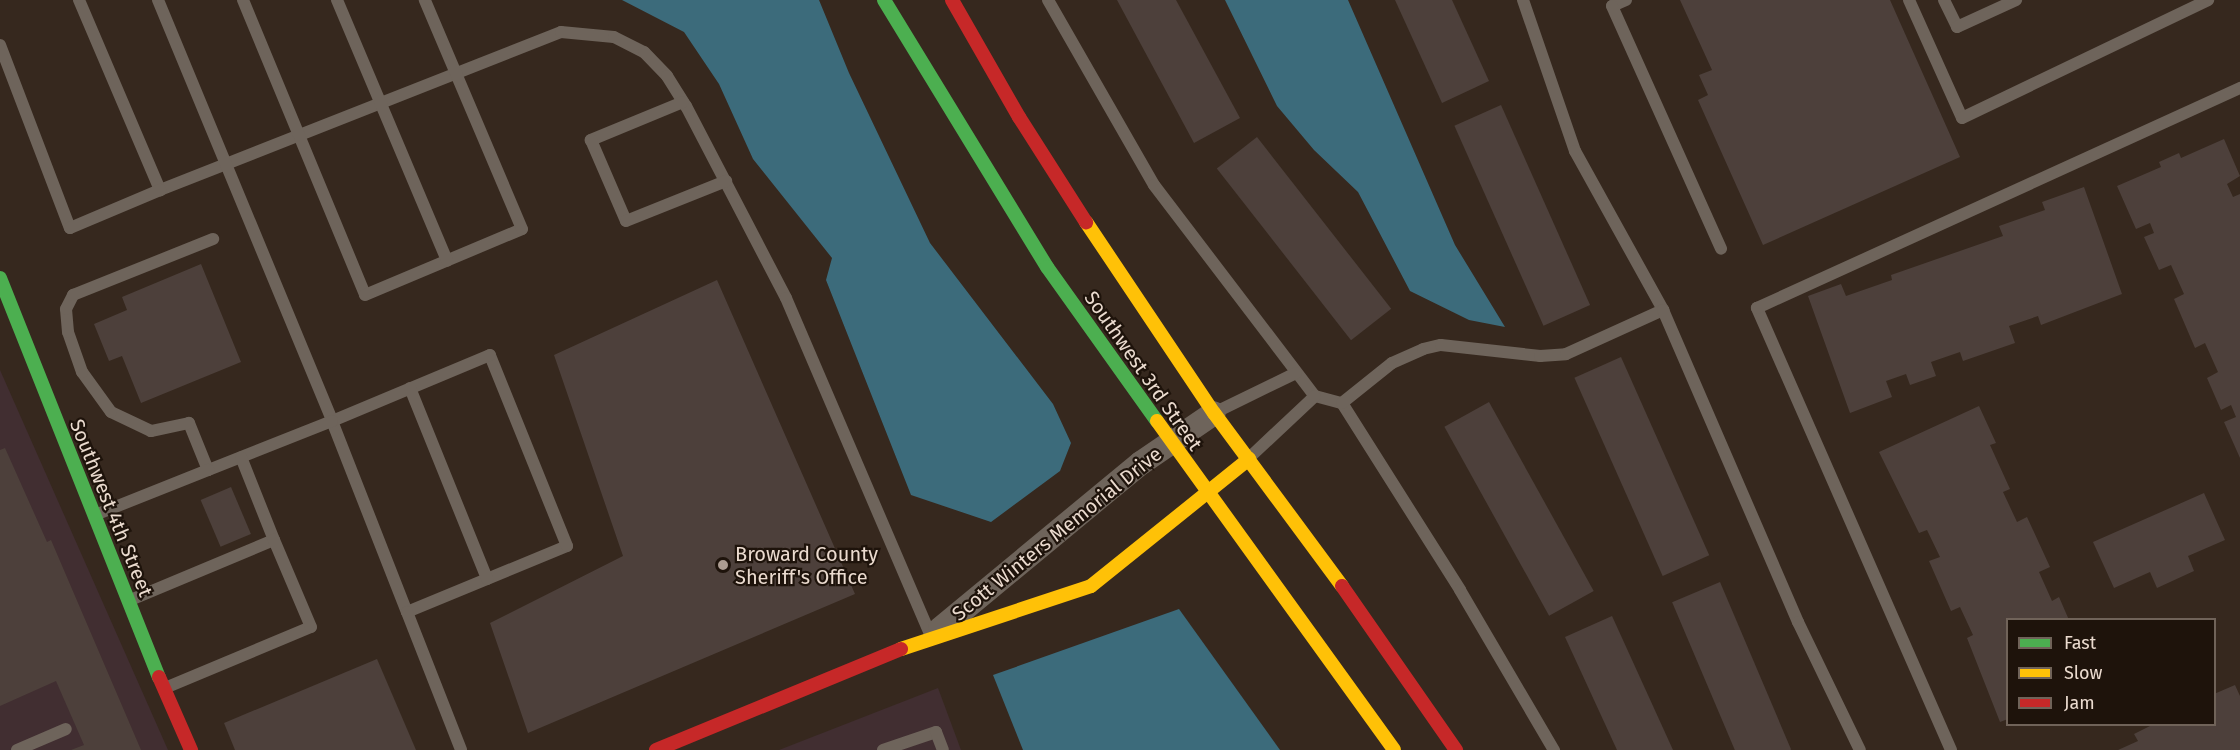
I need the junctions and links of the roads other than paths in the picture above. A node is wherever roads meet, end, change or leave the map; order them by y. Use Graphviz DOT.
graph roads {
  1 [pos="79,0"];
  2 [pos="158,0"];
  3 [pos="243,0"];
  4 [pos="337,0"];
  5 [pos="425,0"];
  6 [pos="884,0"];
  7 [pos="952,0"];
  8 [pos="1048,0"];
  9 [pos="1523,0"];
  10 [pos="1626,0"];
  11 [pos="1909,0"];
  12 [pos="1944,0"];
  13 [pos="2016,0"];
  14 [pos="2208,0"];
  15 [pos="0,45"];
  16 [pos="456,74"];
  17 [pos="2240,88"];
  18 [pos="683,102"];
  19 [pos="380,104"];
  20 [pos="298,136"];
  21 [pos="225,165"];
  22 [pos="726,181"];
  23 [pos="160,190"];
  24 [pos="213,239"];
  25 [pos="1721,249"];
  26 [pos="447,261"];
  27 [pos="0,278"];
  28 [pos="1663,310"];
  29 [pos="1296,373"];
  30 [pos="410,388"];
  31 [pos="1315,396"];
  32 [pos="1342,403"];
  33 [pos="1214,413"];
  34 [pos="332,421"];
  35 [pos="1169,442"];
  36 [pos="241,457"];
  37 [pos="1248,459"];
  38 [pos="208,470"];
  39 [pos="1205,493"];
  40 [pos="93,515"];
  41 [pos="274,540"];
  42 [pos="487,579"];
  43 [pos="126,601"];
  44 [pos="406,612"];
  45 [pos="931,636"];
  46 [pos="164,688"];
  47 [pos="66,729"];
  48 [pos="17,750"];
  49 [pos="191,750"];
  50 [pos="461,750"];
  51 [pos="656,750"];
  52 [pos="883,750"];
  53 [pos="943,750"];
  54 [pos="1394,750"];
  55 [pos="1456,750"];
  56 [pos="1554,750"];
  57 [pos="1860,750"];
  58 [pos="1951,750"];
  1 -- 23 [label="lane"];
  2 -- 21 [label="lane"];
  3 -- 20 [label="lane"];
  4 -- 19 [label="lane"];
  5 -- 16 [label="lane"];
  6 -- 35 [label="street, Southwest 3rd Street"];
  7 -- 33 [label="street, Southwest 3rd Street"];
  8 -- 29 [label="lane"];
  9 -- 28 [label="lane"];
  10 -- 25 [label="lane"];
  11 -- 14 [label="lane"];
  12 -- 13 [label="lane"];
  15 -- 23 [label="lane"];
  16 -- 18 [label="lane"];
  16 -- 19 [label="lane"];
  16 -- 26 [label="lane"];
  17 -- 58 [label="lane"];
  18 -- 22 [label="lane"];
  18 -- 22 [label="lane"];
  19 -- 20 [label="lane"];
  19 -- 26 [label="lane"];
  20 -- 21 [label="lane"];
  20 -- 26 [label="lane"];
  21 -- 23 [label="lane"];
  21 -- 34 [label="lane"];
  22 -- 45 [label="lane"];
  24 -- 38 [label="lane"];
  27 -- 40 [label="street, Southwest 4th Street"];
  28 -- 32 [label="lane"];
  28 -- 57 [label="lane"];
  29 -- 31 [label="lane"];
  29 -- 33 [label="lane"];
  30 -- 34 [label="lane"];
  30 -- 42 [label="lane"];
  30 -- 42 [label="lane"];
  31 -- 32 [label="lane"];
  31 -- 37 [label="lane"];
  32 -- 56 [label="lane"];
  33 -- 35 [label="street, Scott Winters Memorial Drive"];
  33 -- 37 [label="street, Southwest 3rd Street"];
  34 -- 36 [label="lane"];
  34 -- 44 [label="lane"];
  35 -- 39 [label="street, Southwest 3rd Street"];
  35 -- 45 [label="street, Scott Winters Memorial Drive"];
  36 -- 38 [label="lane"];
  36 -- 41 [label="lane"];
  37 -- 39 [label="street, Scott Winters Memorial Drive"];
  37 -- 55 [label="street, Southwest 3rd Street"];
  38 -- 40 [label="lane"];
  39 -- 45 [label="street, Scott Winters Memorial Drive"];
  39 -- 54 [label="street, Southwest 3rd Street"];
  40 -- 43 [label="street, Southwest 4th Street"];
  41 -- 43 [label="lane"];
  41 -- 46 [label="lane"];
  42 -- 44 [label="lane"];
  43 -- 46 [label="street, Southwest 4th Street"];
  44 -- 50 [label="lane"];
  45 -- 51 [label="street, Scott Winters Memorial Drive"];
  46 -- 49 [label="street, Southwest 4th Street"];
  47 -- 48 [label="lane"];
  52 -- 53 [label="lane"];
}
